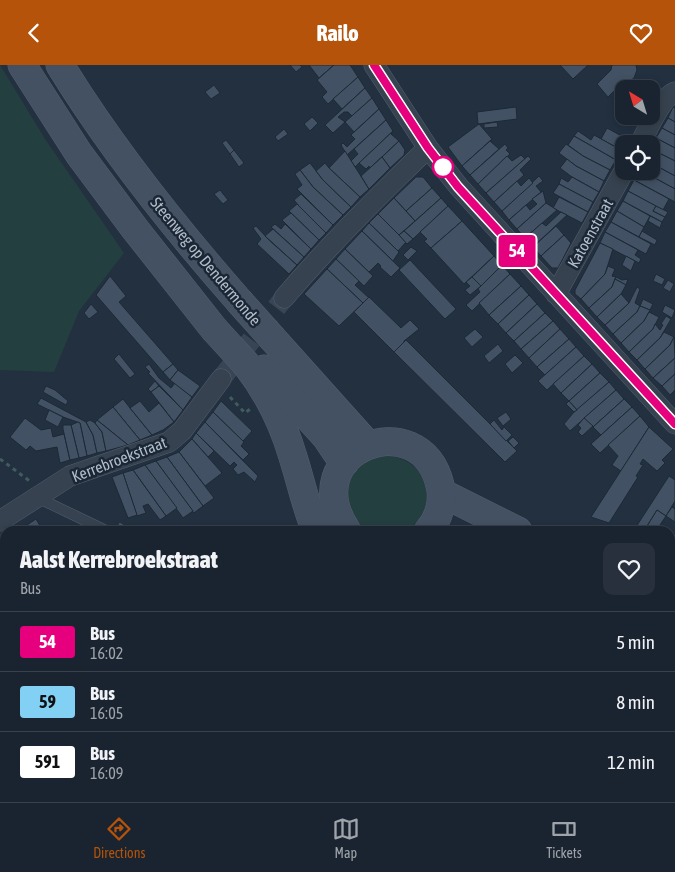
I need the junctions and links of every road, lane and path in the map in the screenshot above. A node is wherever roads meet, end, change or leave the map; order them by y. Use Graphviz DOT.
graph roads {
  1 [pos="22,65"];
  2 [pos="60,65"];
  3 [pos="374,65"];
  4 [pos="673,93"];
  5 [pos="645,135"];
  6 [pos="428,148"];
  7 [pos="619,180"];
  8 [pos="556,294"];
  9 [pos="284,298"];
  10 [pos="257,353"];
  11 [pos="219,381"];
  12 [pos="252,407"];
  13 [pos="675,424"];
  14 [pos="368,445"];
  15 [pos="0,459"];
  16 [pos="345,462"];
  17 [pos="442,493"];
  18 [pos="40,494"];
  19 [pos="0,521"];
  20 [pos="98,526"];
  21 [pos="314,526"];
  22 [pos="343,526"];
  23 [pos="438,526"];
  24 [pos="508,526"];
  1 -- 10 [label="main road, Steenweg op Dendermonde"];
  2 -- 10 [label="main road, Steenweg op Dendermonde, bridge"];
  3 -- 6 [label="street"];
  4 -- 5 [label="street"];
  6 -- 8 [label="street"];
  6 -- 9 [label="street"];
  7 -- 8 [label="street, Katoenstraat"];
  8 -- 13 [label="street"];
  10 -- 14 [label="main road, Steenweg op Dendermonde"];
  10 -- 16 [label="main road, Steenweg op Dendermonde"];
  10 -- 21 [label="main road, Steenweg op Dendermonde"];
  11 -- 12 [label="path"];
  11 -- 18 [label="street, Kerrebroekstraat"];
  14 -- 16 [label="main road"];
  14 -- 17 [label="main road"];
  15 -- 18 [label="path"];
  16 -- 22 [label="main road"];
  17 -- 23 [label="main road"];
  17 -- 24 [label="main road"];
  18 -- 19 [label="street, Kerrebroekstraat"];
  18 -- 20 [label="lane"];
}
